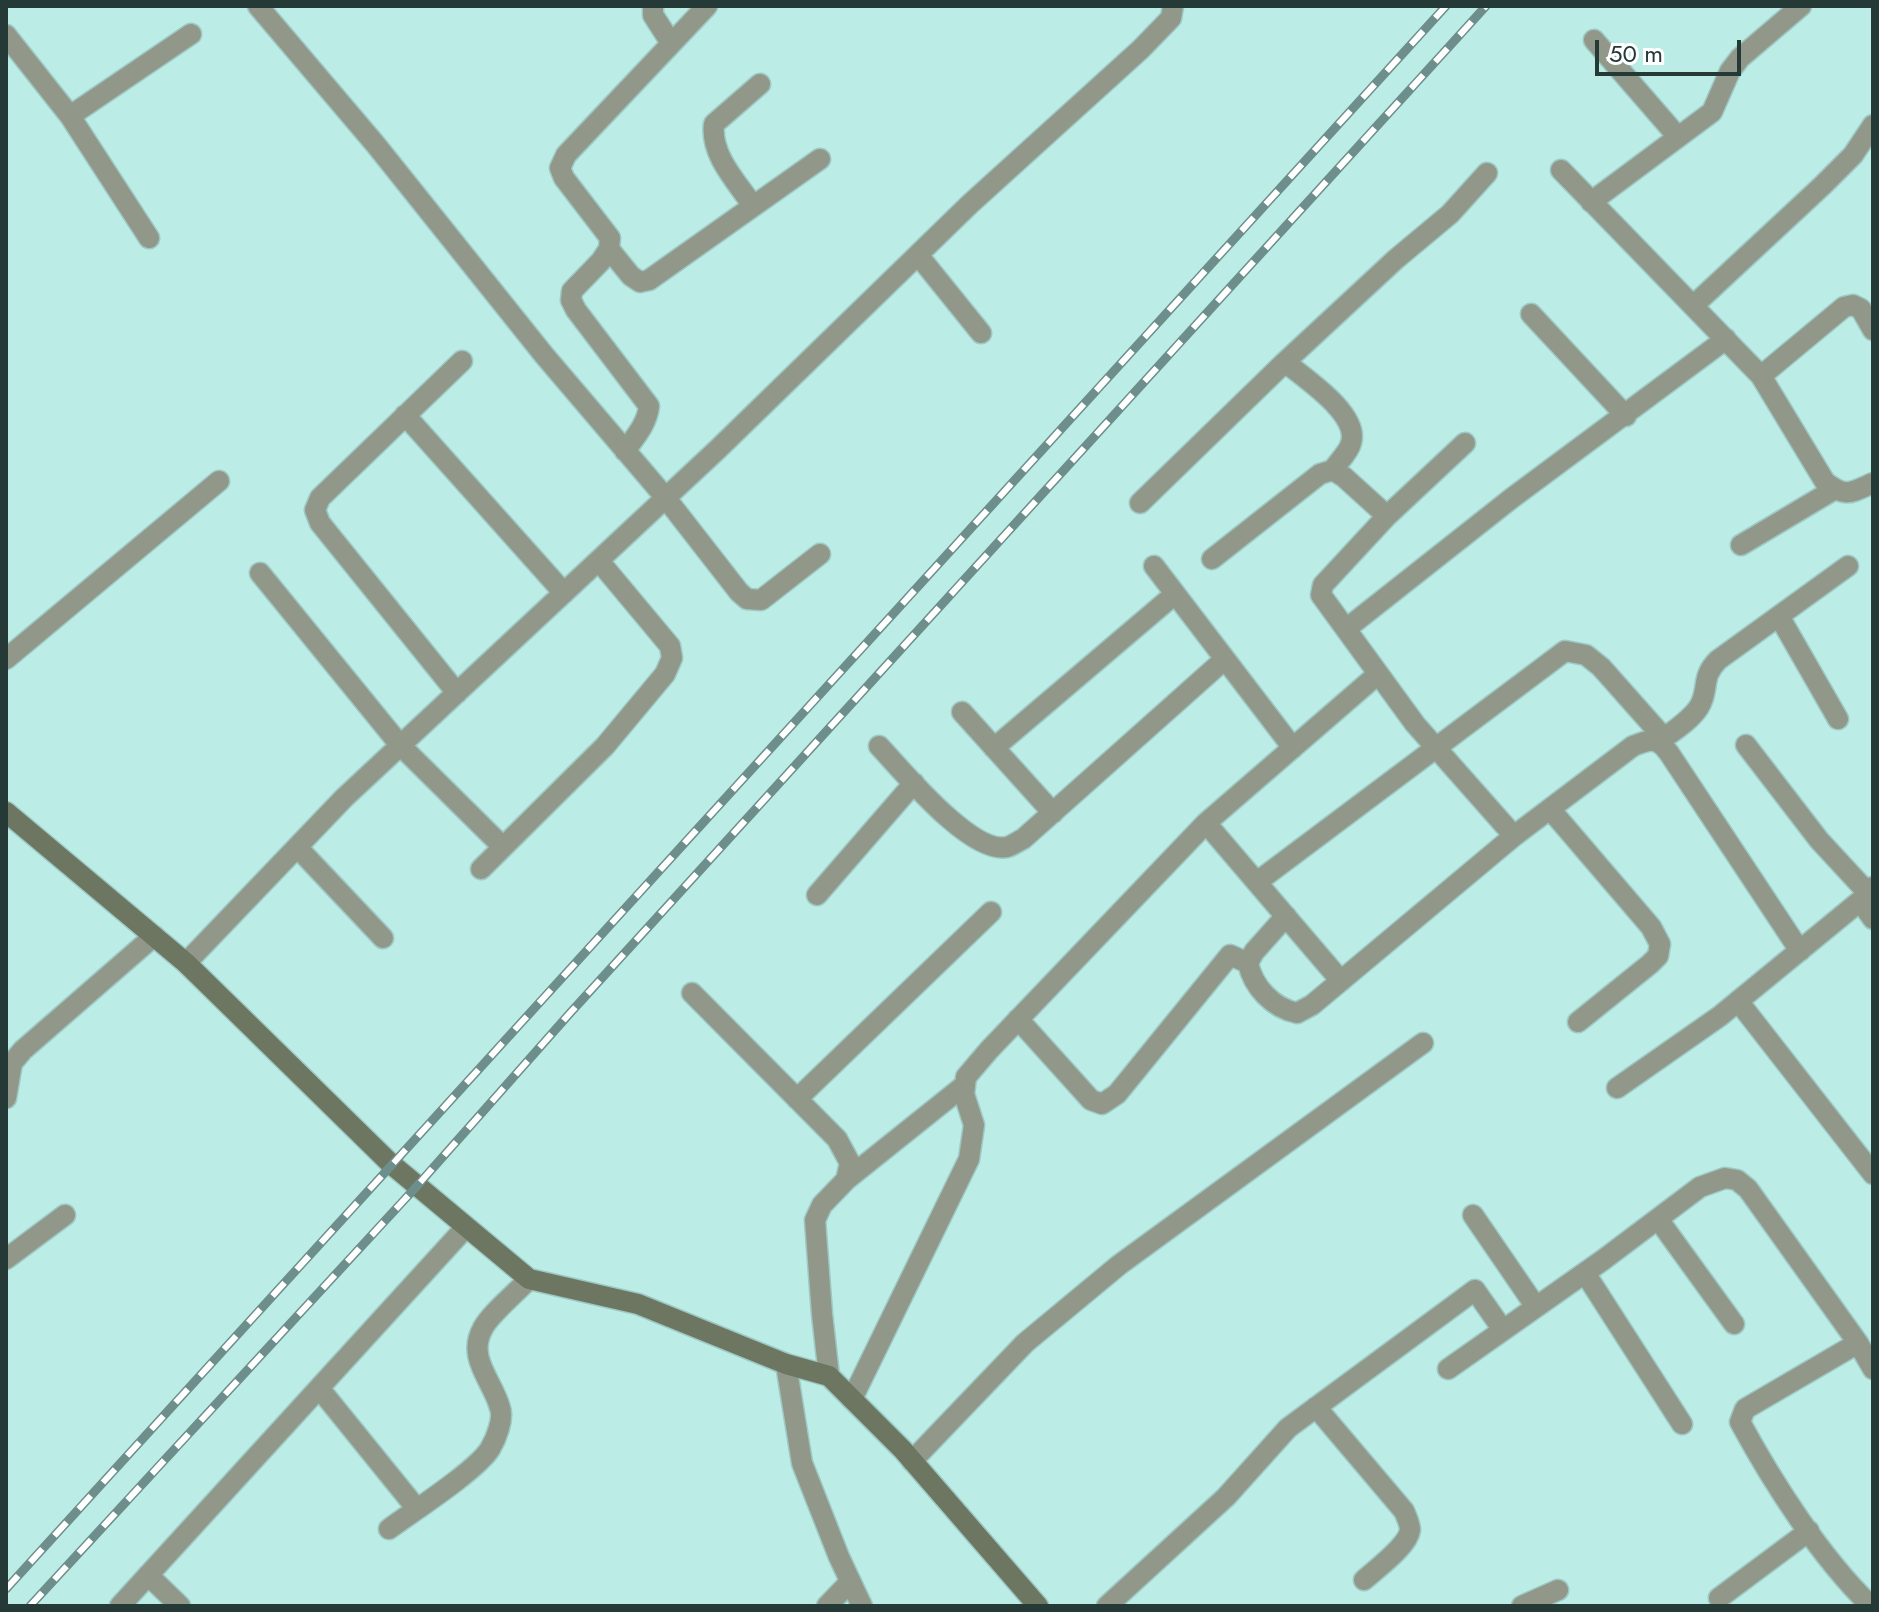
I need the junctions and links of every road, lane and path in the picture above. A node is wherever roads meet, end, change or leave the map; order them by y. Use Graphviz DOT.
graph roads {
  1 [pos="653,6"];
  2 [pos="707,6"];
  3 [pos="1173,6"];
  4 [pos="1801,6"];
  5 [pos="259,7"];
  6 [pos="191,34"];
  7 [pos="6,35"];
  8 [pos="1594,40"];
  9 [pos="671,43"];
  10 [pos="760,84"];
  11 [pos="70,116"];
  12 [pos="1873,125"];
  13 [pos="1678,137"];
  14 [pos="820,159"];
  15 [pos="1561,170"];
  16 [pos="1487,173"];
  17 [pos="1591,202"];
  18 [pos="753,206"];
  19 [pos="149,238"];
  20 [pos="609,249"];
  21 [pos="918,255"];
  22 [pos="1694,305"];
  23 [pos="1531,314"];
  24 [pos="1873,330"];
  25 [pos="981,333"];
  26 [pos="1726,339"];
  27 [pos="462,361"];
  28 [pos="1285,362"];
  29 [pos="1761,376"];
  30 [pos="405,415"];
  31 [pos="1626,416"];
  32 [pos="1465,443"];
  33 [pos="625,451"];
  34 [pos="1333,470"];
  35 [pos="219,481"];
  36 [pos="1873,483"];
  37 [pos="1835,489"];
  38 [pos="665,497"];
  39 [pos="1140,503"];
  40 [pos="1387,516"];
  41 [pos="1741,545"];
  42 [pos="820,554"];
  43 [pos="1212,559"];
  44 [pos="599,561"];
  45 [pos="1154,566"];
  46 [pos="1848,566"];
  47 [pos="260,573"];
  48 [pos="564,593"];
  49 [pos="1175,594"];
  50 [pos="1779,616"];
  51 [pos="1346,629"];
  52 [pos="6,659"];
  53 [pos="1225,659"];
  54 [pos="1378,674"];
  55 [pos="457,693"];
  56 [pos="962,712"];
  57 [pos="1838,719"];
  58 [pos="1662,739"];
  59 [pos="400,745"];
  60 [pos="1746,745"];
  61 [pos="879,746"];
  62 [pos="994,748"];
  63 [pos="1293,748"];
  64 [pos="1438,749"];
  65 [pos="914,783"];
  66 [pos="1550,809"];
  67 [pos="6,812"];
  68 [pos="1053,813"];
  69 [pos="1206,823"];
  70 [pos="1514,836"];
  71 [pos="297,847"];
  72 [pos="503,847"];
  73 [pos="481,869"];
  74 [pos="1257,882"];
  75 [pos="1867,894"];
  76 [pos="817,895"];
  77 [pos="991,912"];
  78 [pos="1286,916"];
  79 [pos="1873,919"];
  80 [pos="154,936"];
  81 [pos="383,938"];
  82 [pos="1800,951"];
  83 [pos="186,963"];
  84 [pos="1248,963"];
  85 [pos="1341,981"];
  86 [pos="692,993"];
  87 [pos="1738,1001"];
  88 [pos="1018,1019"];
  89 [pos="1578,1022"];
  90 [pos="1423,1043"];
  91 [pos="964,1086"];
  92 [pos="1617,1088"];
  93 [pos="6,1098"];
  94 [pos="797,1099"];
  95 [pos="1873,1174"];
  96 [pos="846,1180"];
  97 [pos="65,1215"];
  98 [pos="1473,1215"];
  99 [pos="1658,1219"];
  100 [pos="466,1227"];
  101 [pos="6,1259"];
  102 [pos="1585,1273"];
  103 [pos="529,1279"];
  104 [pos="1536,1307"];
  105 [pos="1734,1324"];
  106 [pos="1503,1330"];
  107 [pos="1858,1343"];
  108 [pos="786,1364"];
  109 [pos="1448,1369"];
  110 [pos="1873,1369"];
  111 [pos="829,1376"];
  112 [pos="319,1388"];
  113 [pos="852,1399"];
  114 [pos="1316,1407"];
  115 [pos="1682,1424"];
  116 [pos="912,1461"];
  117 [pos="417,1509"];
  118 [pos="389,1529"];
  119 [pos="1809,1531"];
  120 [pos="148,1575"];
  121 [pos="1364,1580"];
  122 [pos="850,1582"];
  123 [pos="1558,1590"];
  124 [pos="1719,1598"];
  125 [pos="120,1606"];
  126 [pos="180,1606"];
  127 [pos="827,1606"];
  128 [pos="862,1606"];
  129 [pos="1038,1606"];
  130 [pos="1107,1606"];
  131 [pos="1522,1606"];
  132 [pos="1871,1606"];
  1 -- 9 [label="street"];
  2 -- 9 [label="street"];
  3 -- 21 [label="street"];
  4 -- 13 [label="street"];
  5 -- 33 [label="street"];
  6 -- 11 [label="street"];
  7 -- 11 [label="street"];
  8 -- 13 [label="street"];
  9 -- 20 [label="street"];
  10 -- 18 [label="street"];
  11 -- 19 [label="street"];
  12 -- 22 [label="street"];
  13 -- 17 [label="street"];
  14 -- 18 [label="street"];
  15 -- 17 [label="street"];
  16 -- 28 [label="street"];
  17 -- 22 [label="street"];
  18 -- 20 [label="street"];
  20 -- 33 [label="street"];
  21 -- 25 [label="street"];
  21 -- 38 [label="street"];
  22 -- 26 [label="street"];
  23 -- 31 [label="street"];
  24 -- 29 [label="street"];
  26 -- 29 [label="street"];
  26 -- 31 [label="street"];
  27 -- 30 [label="street"];
  28 -- 34 [label="street"];
  28 -- 39 [label="street"];
  29 -- 37 [label="street"];
  30 -- 48 [label="street"];
  30 -- 55 [label="street"];
  31 -- 51 [label="street"];
  32 -- 40 [label="street"];
  33 -- 38 [label="street"];
  34 -- 40 [label="street"];
  34 -- 43 [label="street"];
  35 -- 52 [label="street"];
  36 -- 37 [label="street"];
  37 -- 41 [label="street"];
  38 -- 42 [label="street"];
  38 -- 44 [label="street"];
  40 -- 51 [label="street"];
  44 -- 48 [label="street"];
  44 -- 72 [label="street"];
  45 -- 49 [label="street"];
  46 -- 50 [label="street"];
  47 -- 59 [label="street"];
  48 -- 55 [label="street"];
  49 -- 53 [label="street"];
  49 -- 62 [label="street"];
  50 -- 57 [label="street"];
  50 -- 58 [label="street"];
  51 -- 54 [label="street"];
  53 -- 63 [label="street"];
  53 -- 68 [label="street"];
  54 -- 63 [label="street"];
  54 -- 64 [label="street"];
  55 -- 59 [label="street"];
  56 -- 62 [label="street"];
  58 -- 64 [label="street"];
  58 -- 66 [label="street"];
  58 -- 82 [label="street"];
  59 -- 71 [label="street"];
  59 -- 72 [label="street"];
  60 -- 75 [label="street"];
  61 -- 65 [label="street"];
  62 -- 68 [label="street"];
  63 -- 69 [label="street"];
  64 -- 70 [label="street"];
  64 -- 74 [label="street"];
  65 -- 68 [label="street"];
  65 -- 76 [label="street"];
  66 -- 70 [label="street"];
  66 -- 89 [label="street"];
  67 -- 80 [label="main road"];
  69 -- 74 [label="street"];
  69 -- 88 [label="street"];
  70 -- 85 [label="street"];
  71 -- 81 [label="street"];
  71 -- 83 [label="street"];
  72 -- 73 [label="street"];
  74 -- 78 [label="street"];
  75 -- 79 [label="street"];
  75 -- 82 [label="street"];
  77 -- 94 [label="street"];
  78 -- 84 [label="street"];
  78 -- 85 [label="street"];
  80 -- 83 [label="main road"];
  80 -- 93 [label="street"];
  82 -- 87 [label="street"];
  83 -- 100 [label="main road"];
  84 -- 85 [label="street"];
  84 -- 88 [label="street"];
  86 -- 94 [label="street"];
  87 -- 92 [label="street"];
  87 -- 95 [label="street"];
  88 -- 91 [label="street"];
  90 -- 116 [label="street"];
  91 -- 96 [label="street"];
  91 -- 113 [label="street"];
  94 -- 96 [label="street"];
  96 -- 111 [label="street"];
  97 -- 101 [label="street"];
  98 -- 104 [label="street"];
  99 -- 102 [label="street"];
  99 -- 105 [label="street"];
  99 -- 107 [label="street"];
  100 -- 103 [label="main road"];
  100 -- 112 [label="street"];
  102 -- 104 [label="street"];
  102 -- 115 [label="street"];
  103 -- 108 [label="main road"];
  103 -- 117 [label="street"];
  104 -- 106 [label="street"];
  106 -- 109 [label="street"];
  106 -- 114 [label="street"];
  107 -- 110 [label="street"];
  107 -- 119 [label="street"];
  108 -- 111 [label="main road"];
  108 -- 122 [label="street"];
  111 -- 113 [label="main road"];
  112 -- 117 [label="street"];
  112 -- 120 [label="street"];
  113 -- 116 [label="main road"];
  114 -- 121 [label="street"];
  114 -- 130 [label="street"];
  116 -- 129 [label="main road"];
  117 -- 118 [label="street"];
  119 -- 124 [label="street"];
  119 -- 132 [label="street"];
  120 -- 125 [label="street"];
  120 -- 126 [label="street"];
  122 -- 127 [label="street"];
  122 -- 128 [label="street"];
  123 -- 131 [label="street"];
}
